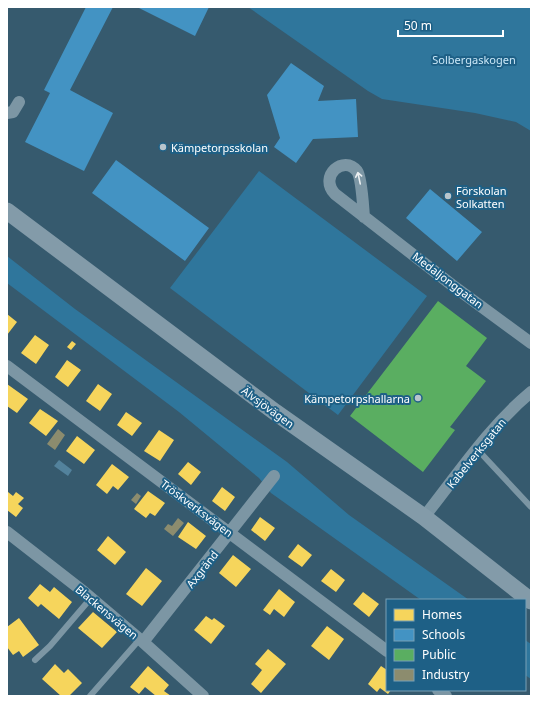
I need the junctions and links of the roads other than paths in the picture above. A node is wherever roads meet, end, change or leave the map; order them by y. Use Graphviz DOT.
graph roads {
  1 [pos="19,102"];
  2 [pos="7,113"];
  3 [pos="7,211"];
  4 [pos="364,217"];
  5 [pos="531,343"];
  6 [pos="7,366"];
  7 [pos="531,392"];
  8 [pos="477,449"];
  9 [pos="274,476"];
  10 [pos="531,507"];
  11 [pos="424,517"];
  12 [pos="7,532"];
  13 [pos="230,533"];
  14 [pos="91,598"];
  15 [pos="531,601"];
  16 [pos="142,641"];
  17 [pos="386,650"];
  18 [pos="35,660"];
  19 [pos="90,696"];
  20 [pos="204,696"];
  1 -- 2 [label="street"];
  3 -- 11 [label="main road, Älvsjövägen"];
  4 -- 5 [label="street, Medaljonggatan"];
  6 -- 13 [label="street, Tröskverksvägen"];
  7 -- 8 [label="street, Kabelverksgatan"];
  8 -- 10 [label="lane"];
  8 -- 11 [label="street, Kabelverksgatan"];
  9 -- 13 [label="street, Axgränd"];
  11 -- 15 [label="main road, Älvsjövägen"];
  12 -- 14 [label="street, Blackensvägen"];
  13 -- 16 [label="street, Axgränd"];
  13 -- 17 [label="street, Tröskverksvägen"];
  14 -- 16 [label="street, Blackensvägen"];
  14 -- 18 [label="lane"];
  16 -- 19 [label="lane"];
  16 -- 20 [label="street, Blackensvägen"];
}
